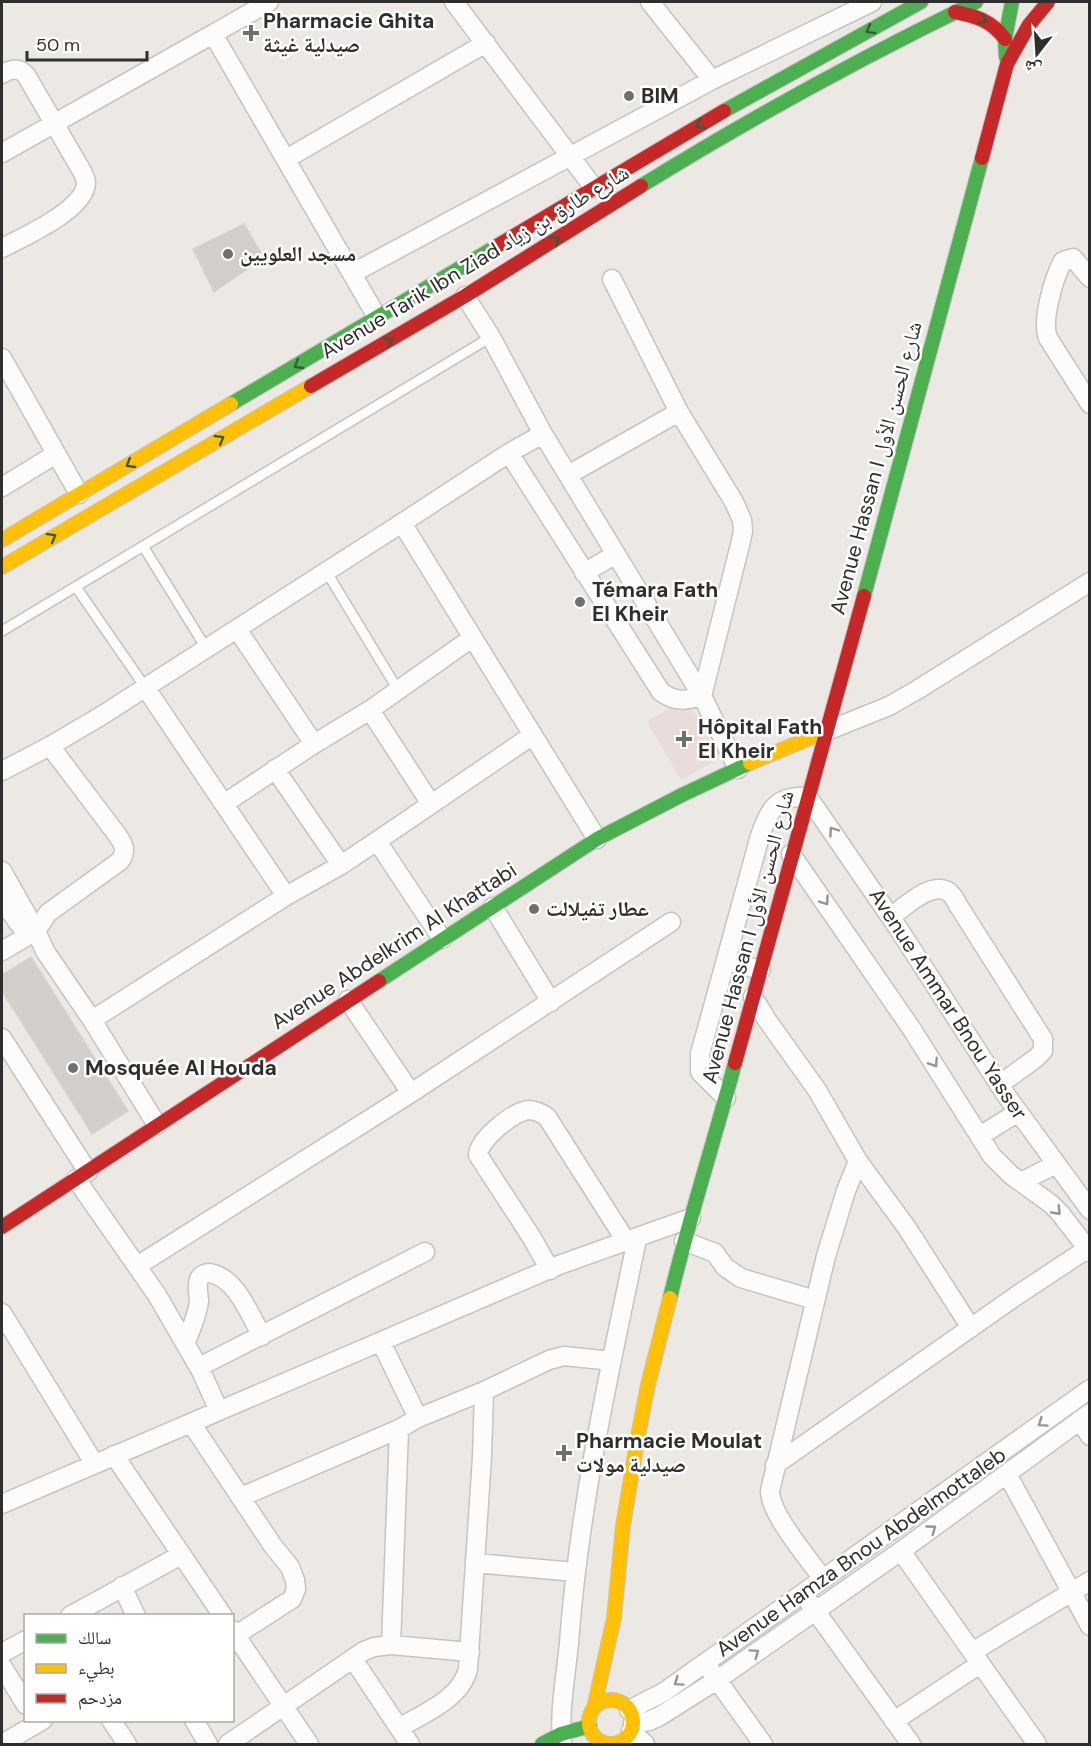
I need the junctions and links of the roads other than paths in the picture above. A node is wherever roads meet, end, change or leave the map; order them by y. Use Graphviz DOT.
graph roads {
  1 [pos="269,2"];
  2 [pos="454,2"];
  3 [pos="650,2"];
  4 [pos="872,2"];
  5 [pos="921,2"];
  6 [pos="975,2"];
  7 [pos="1012,2"];
  8 [pos="1048,2"];
  9 [pos="954,12"];
  10 [pos="213,33"];
  11 [pos="1005,39"];
  12 [pos="486,43"];
  13 [pos="1007,64"];
  14 [pos="2,74"];
  15 [pos="712,81"];
  16 [pos="55,123"];
  17 [pos="2,153"];
  18 [pos="570,155"];
  19 [pos="286,159"];
  20 [pos="594,188"];
  21 [pos="2,248"];
  22 [pos="353,273"];
  23 [pos="1089,278"];
  24 [pos="612,279"];
  25 [pos="465,296"];
  26 [pos="377,317"];
  27 [pos="491,337"];
  28 [pos="2,358"];
  29 [pos="1089,404"];
  30 [pos="679,412"];
  31 [pos="543,434"];
  32 [pos="509,453"];
  33 [pos="56,454"];
  34 [pos="568,475"];
  35 [pos="2,487"];
  36 [pos="79,494"];
  37 [pos="402,523"];
  38 [pos="2,540"];
  39 [pos="143,546"];
  40 [pos="616,554"];
  41 [pos="2,567"];
  42 [pos="326,572"];
  43 [pos="584,573"];
  44 [pos="1089,582"];
  45 [pos="76,587"];
  46 [pos="237,629"];
  47 [pos="2,631"];
  48 [pos="472,638"];
  49 [pos="206,648"];
  50 [pos="145,687"];
  51 [pos="398,690"];
  52 [pos="702,696"];
  53 [pos="370,710"];
  54 [pos="827,731"];
  55 [pos="533,735"];
  56 [pos="314,744"];
  57 [pos="50,746"];
  58 [pos="275,769"];
  59 [pos="738,769"];
  60 [pos="2,771"];
  61 [pos="808,797"];
  62 [pos="225,803"];
  63 [pos="430,804"];
  64 [pos="597,839"];
  65 [pos="377,841"];
  66 [pos="791,854"];
  67 [pos="341,865"];
  68 [pos="2,871"];
  69 [pos="286,896"];
  70 [pos="2,900"];
  71 [pos="493,907"];
  72 [pos="891,917"];
  73 [pos="671,922"];
  74 [pos="22,928"];
  75 [pos="442,939"];
  76 [pos="2,951"];
  77 [pos="726,961"];
  78 [pos="761,970"];
  79 [pos="753,997"];
  80 [pos="348,1000"];
  81 [pos="551,1002"];
  82 [pos="92,1020"];
  83 [pos="2,1038"];
  84 [pos="999,1084"];
  85 [pos="411,1093"];
  86 [pos="726,1098"];
  87 [pos="1018,1112"];
  88 [pos="157,1125"];
  89 [pos="980,1136"];
  90 [pos="858,1161"];
  91 [pos="1056,1164"];
  92 [pos="82,1176"];
  93 [pos="1021,1182"];
  94 [pos="1089,1210"];
  95 [pos="691,1218"];
  96 [pos="2,1227"];
  97 [pos="632,1240"];
  98 [pos="684,1241"];
  99 [pos="1089,1249"];
  100 [pos="425,1252"];
  101 [pos="137,1266"];
  102 [pos="550,1270"];
  103 [pos="815,1300"];
  104 [pos="2,1313"];
  105 [pos="971,1328"];
  106 [pos="262,1336"];
  107 [pos="186,1342"];
  108 [pos="381,1342"];
  109 [pos="612,1360"];
  110 [pos="199,1367"];
  111 [pos="1089,1389"];
  112 [pos="484,1391"];
  113 [pos="219,1411"];
  114 [pos="1085,1416"];
  115 [pos="418,1418"];
  116 [pos="191,1423"];
  117 [pos="399,1428"];
  118 [pos="1089,1436"];
  119 [pos="114,1455"];
  120 [pos="94,1463"];
  121 [pos="775,1465"];
  122 [pos="1007,1474"];
  123 [pos="241,1497"];
  124 [pos="2,1504"];
  125 [pos="901,1551"];
  126 [pos="181,1556"];
  127 [pos="475,1563"];
  128 [pos="574,1572"];
  129 [pos="823,1579"];
  130 [pos="1089,1581"];
  131 [pos="122,1586"];
  132 [pos="802,1593"];
  133 [pos="1070,1593"];
  134 [pos="816,1611"];
  135 [pos="73,1614"];
  136 [pos="135,1614"];
  137 [pos="222,1614"];
  138 [pos="614,1618"];
  139 [pos="1089,1626"];
  140 [pos="234,1632"];
  141 [pos="24,1641"];
  142 [pos="391,1645"];
  143 [pos="470,1652"];
  144 [pos="2,1653"];
  145 [pos="976,1658"];
  146 [pos="353,1659"];
  147 [pos="618,1660"];
  148 [pos="705,1663"];
  149 [pos="2,1666"];
  150 [pos="717,1680"];
  151 [pos="24,1702"];
  152 [pos="282,1706"];
  153 [pos="594,1708"];
  154 [pos="627,1720"];
  155 [pos="894,1721"];
  156 [pos="112,1722"];
  157 [pos="195,1722"];
  158 [pos="590,1726"];
  159 [pos="35,1728"];
  160 [pos="399,1728"];
  161 [pos="562,1739"];
  162 [pos="600,1742"];
  163 [pos="2,1744"];
  164 [pos="127,1744"];
  165 [pos="208,1744"];
  166 [pos="228,1744"];
  167 [pos="309,1744"];
  168 [pos="410,1744"];
  169 [pos="542,1744"];
  170 [pos="645,1744"];
  171 [pos="763,1744"];
  172 [pos="912,1744"];
  173 [pos="1037,1744"];
  1 -- 10 [label="street"];
  2 -- 12 [label="street"];
  3 -- 15 [label="street"];
  4 -- 15 [label="street"];
  5 -- 20 [label="main road, Avenue Tarik Ibn Ziad شارع طارق بن زياد, one-way"];
  6 -- 9 [label="main road, Avenue Tarik Ibn Ziad شارع طارق بن زياد"];
  7 -- 11 [label="main road, Avenue Hassan I شارع الحسن الأول"];
  8 -- 13 [label="main road, Avenue Hassan I شارع الحسن الأول"];
  9 -- 11 [label="main road, one-way"];
  25 -- 9 [label="main road, Avenue Tarik Ibn Ziad شارع طارق بن زياد, one-way"];
  10 -- 16 [label="street"];
  10 -- 19 [label="street"];
  11 -- 13 [label="main road, Avenue Hassan I شارع الحسن الأول"];
  12 -- 18 [label="street"];
  12 -- 19 [label="street"];
  13 -- 54 [label="main road, Avenue Hassan I شارع الحسن الأول"];
  14 -- 16 [label="street"];
  15 -- 18 [label="street"];
  16 -- 17 [label="street"];
  16 -- 21 [label="street"];
  18 -- 20 [label="street"];
  18 -- 22 [label="street"];
  19 -- 22 [label="street"];
  20 -- 26 [label="main road, Avenue Tarik Ibn Ziad شارع طارق بن زياد"];
  22 -- 26 [label="street"];
  23 -- 29 [label="street"];
  24 -- 30 [label="street"];
  25 -- 27 [label="street"];
  41 -- 25 [label="main road, Avenue Tarik Ibn Ziad شارع طارق بن زياد, one-way"];
  26 -- 36 [label="main road, Avenue Tarik Ibn Ziad شارع طارق بن زياد, one-way"];
  27 -- 31 [label="street"];
  27 -- 39 [label="lane"];
  28 -- 33 [label="street"];
  30 -- 34 [label="street"];
  30 -- 52 [label="street"];
  31 -- 32 [label="street"];
  31 -- 34 [label="street"];
  32 -- 37 [label="street"];
  32 -- 43 [label="street"];
  33 -- 35 [label="street"];
  33 -- 36 [label="street"];
  34 -- 40 [label="street"];
  36 -- 38 [label="main road, Avenue Tarik Ibn Ziad شارع طارق بن زياد"];
  37 -- 42 [label="street"];
  37 -- 48 [label="street"];
  39 -- 45 [label="lane"];
  39 -- 49 [label="lane"];
  40 -- 43 [label="street"];
  40 -- 52 [label="street"];
  42 -- 46 [label="street"];
  42 -- 51 [label="lane"];
  43 -- 52 [label="street"];
  44 -- 54 [label="street"];
  45 -- 47 [label="lane"];
  45 -- 50 [label="lane"];
  46 -- 49 [label="street"];
  46 -- 56 [label="street"];
  48 -- 51 [label="street"];
  48 -- 55 [label="street"];
  49 -- 50 [label="street"];
  50 -- 57 [label="street"];
  50 -- 62 [label="street"];
  51 -- 53 [label="street"];
  52 -- 59 [label="street"];
  53 -- 56 [label="street"];
  53 -- 63 [label="street"];
  54 -- 59 [label="main road, Avenue Abdelkrim Al Khattabi"];
  54 -- 61 [label="main road, Avenue Hassan I شارع الحسن الأول"];
  55 -- 63 [label="street"];
  55 -- 64 [label="street"];
  56 -- 58 [label="street"];
  57 -- 60 [label="street"];
  57 -- 74 [label="street"];
  58 -- 62 [label="street"];
  58 -- 67 [label="street"];
  59 -- 64 [label="main road, Avenue Abdelkrim Al Khattabi"];
  61 -- 66 [label="main road, Avenue Hassan I شارع الحسن الأول"];
  72 -- 61 [label="street, Avenue Ammar Bnou Yasser, one-way"];
  61 -- 77 [label="street"];
  62 -- 69 [label="street"];
  63 -- 65 [label="street"];
  64 -- 71 [label="main road, Avenue Abdelkrim Al Khattabi"];
  65 -- 67 [label="street"];
  65 -- 75 [label="street"];
  66 -- 78 [label="main road, Avenue Hassan I شارع الحسن الأول"];
  66 -- 89 [label="street, one-way"];
  67 -- 69 [label="street"];
  68 -- 74 [label="street"];
  69 -- 82 [label="street"];
  70 -- 74 [label="street"];
  71 -- 75 [label="main road, Avenue Abdelkrim Al Khattabi"];
  71 -- 81 [label="street"];
  72 -- 84 [label="street, Avenue Ammar Bnou Yasser"];
  72 -- 84 [label="street"];
  73 -- 81 [label="street"];
  74 -- 76 [label="street"];
  74 -- 82 [label="street"];
  75 -- 80 [label="main road, Avenue Abdelkrim Al Khattabi"];
  77 -- 78 [label="street"];
  77 -- 86 [label="street"];
  78 -- 79 [label="main road, Avenue Hassan I شارع الحسن الأول"];
  79 -- 86 [label="main road, Avenue Hassan I شارع الحسن الأول"];
  79 -- 90 [label="street"];
  80 -- 85 [label="street"];
  80 -- 88 [label="main road, Avenue Abdelkrim Al Khattabi"];
  81 -- 85 [label="street"];
  82 -- 88 [label="street"];
  83 -- 92 [label="street"];
  84 -- 87 [label="street, Avenue Ammar Bnou Yasser"];
  85 -- 101 [label="street"];
  86 -- 95 [label="main road, Avenue Hassan I شارع الحسن الأول"];
  87 -- 89 [label="street"];
  87 -- 91 [label="street, Avenue Ammar Bnou Yasser"];
  88 -- 92 [label="main road, Avenue Abdelkrim Al Khattabi"];
  89 -- 93 [label="street"];
  90 -- 103 [label="street"];
  90 -- 105 [label="street"];
  91 -- 93 [label="street"];
  91 -- 94 [label="street, Avenue Ammar Bnou Yasser"];
  92 -- 96 [label="main road, Avenue Abdelkrim Al Khattabi"];
  92 -- 101 [label="street"];
  93 -- 99 [label="street, one-way"];
  95 -- 97 [label="street"];
  95 -- 98 [label="main road, Avenue Hassan I شارع الحسن الأول"];
  97 -- 102 [label="street"];
  97 -- 102 [label="street"];
  97 -- 109 [label="street"];
  98 -- 103 [label="street"];
  98 -- 138 [label="main road, Avenue Hassan I شارع الحسن الأول"];
  99 -- 105 [label="street"];
  100 -- 106 [label="street"];
  101 -- 107 [label="street"];
  102 -- 108 [label="street"];
  103 -- 121 [label="street"];
  104 -- 120 [label="street"];
  105 -- 121 [label="street"];
  106 -- 107 [label="street"];
  106 -- 110 [label="street"];
  107 -- 110 [label="street"];
  108 -- 113 [label="street"];
  108 -- 115 [label="street"];
  109 -- 112 [label="street"];
  109 -- 128 [label="street"];
  110 -- 113 [label="street"];
  111 -- 129 [label="street, Avenue Hamza Bnou Abdelmottaleb, one-way"];
  112 -- 115 [label="street"];
  112 -- 127 [label="street"];
  113 -- 116 [label="street"];
  114 -- 118 [label="street"];
  114 -- 122 [label="street"];
  115 -- 117 [label="street"];
  116 -- 119 [label="street"];
  116 -- 123 [label="street"];
  117 -- 123 [label="street"];
  117 -- 142 [label="street"];
  119 -- 120 [label="street"];
  119 -- 126 [label="street"];
  120 -- 124 [label="street"];
  121 -- 129 [label="street"];
  125 -- 122 [label="street, one-way"];
  122 -- 133 [label="street"];
  123 -- 140 [label="street"];
  125 -- 134 [label="street"];
  125 -- 145 [label="street"];
  126 -- 131 [label="street"];
  126 -- 137 [label="street"];
  127 -- 128 [label="street"];
  127 -- 143 [label="street"];
  128 -- 161 [label="street"];
  129 -- 132 [label="street, Avenue Hamza Bnou Abdelmottaleb"];
  130 -- 133 [label="street"];
  131 -- 135 [label="street"];
  131 -- 136 [label="street"];
  132 -- 134 [label="street"];
  132 -- 148 [label="street, Avenue Hamza Bnou Abdelmottaleb"];
  133 -- 139 [label="street"];
  133 -- 145 [label="street"];
  150 -- 134 [label="street, one-way"];
  134 -- 155 [label="street"];
  138 -- 147 [label="main road, Avenue Hassan I شارع الحسن الأول"];
  138 -- 153 [label="main road, Avenue Hassan I شارع الحسن الأول"];
  140 -- 152 [label="street"];
  141 -- 144 [label="street"];
  142 -- 143 [label="street"];
  142 -- 146 [label="street"];
  143 -- 160 [label="street"];
  145 -- 155 [label="street"];
  145 -- 173 [label="street"];
  146 -- 152 [label="street"];
  146 -- 160 [label="street"];
  148 -- 150 [label="street"];
  148 -- 154 [label="street, Avenue Hamza Bnou Abdelmottaleb, one-way"];
  149 -- 151 [label="street"];
  150 -- 154 [label="street"];
  150 -- 171 [label="street"];
  152 -- 166 [label="street"];
  152 -- 167 [label="street"];
  153 -- 154 [label="main road"];
  153 -- 158 [label="main road"];
  154 -- 162 [label="main road"];
  154 -- 170 [label="street"];
  155 -- 172 [label="street"];
  156 -- 164 [label="street"];
  157 -- 165 [label="street"];
  158 -- 161 [label="main road"];
  158 -- 162 [label="main road"];
  159 -- 163 [label="street"];
  160 -- 168 [label="street"];
  161 -- 169 [label="main road"];
}
